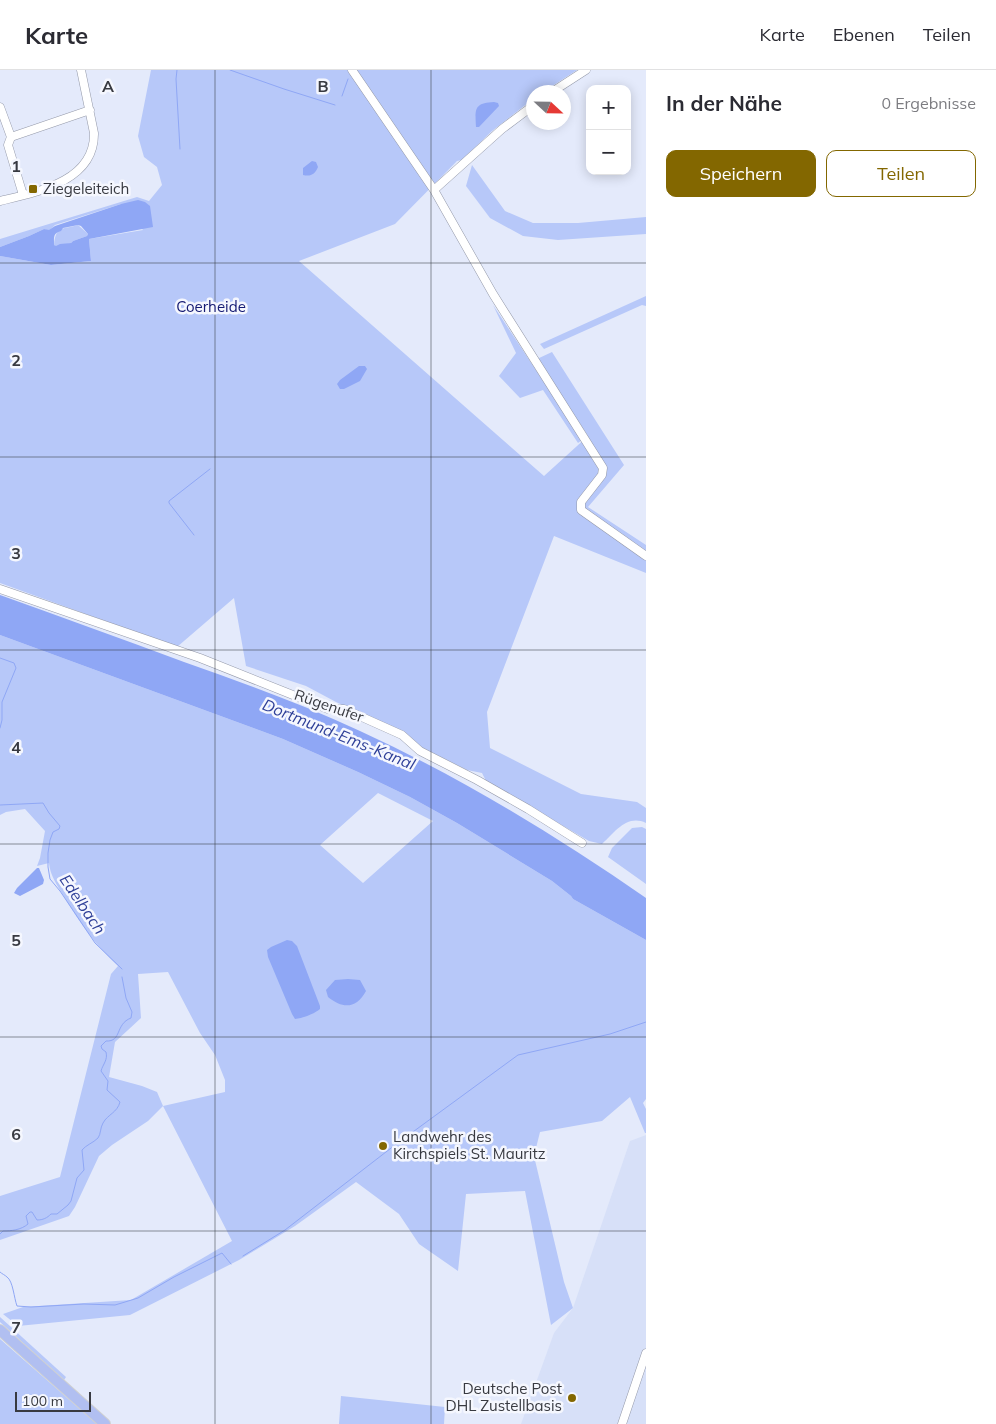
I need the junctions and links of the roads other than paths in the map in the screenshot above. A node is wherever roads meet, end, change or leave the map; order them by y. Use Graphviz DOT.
graph roads {
  1 [pos="81,70"];
  2 [pos="352,70"];
  3 [pos="586,70"];
  4 [pos="563,85"];
  5 [pos="0,106"];
  6 [pos="90,110"];
  7 [pos="526,111"];
  8 [pos="11,137"];
  9 [pos="434,190"];
  10 [pos="23,195"];
  11 [pos="0,201"];
  12 [pos="646,556"];
  13 [pos="0,589"];
  14 [pos="582,843"];
  15 [pos="0,1330"];
  16 [pos="646,1353"];
  17 [pos="105,1424"];
  18 [pos="622,1424"];
  1 -- 6 [label="street"];
  2 -- 9 [label="street"];
  3 -- 4 [label="street"];
  5 -- 8 [label="street"];
  6 -- 8 [label="street"];
  6 -- 10 [label="street"];
  7 -- 9 [label="street"];
  8 -- 10 [label="street"];
  9 -- 12 [label="street"];
  10 -- 11 [label="street"];
  13 -- 14 [label="street, Rügenufer"];
  15 -- 17 [label="main road"];
  16 -- 18 [label="street"];
}
